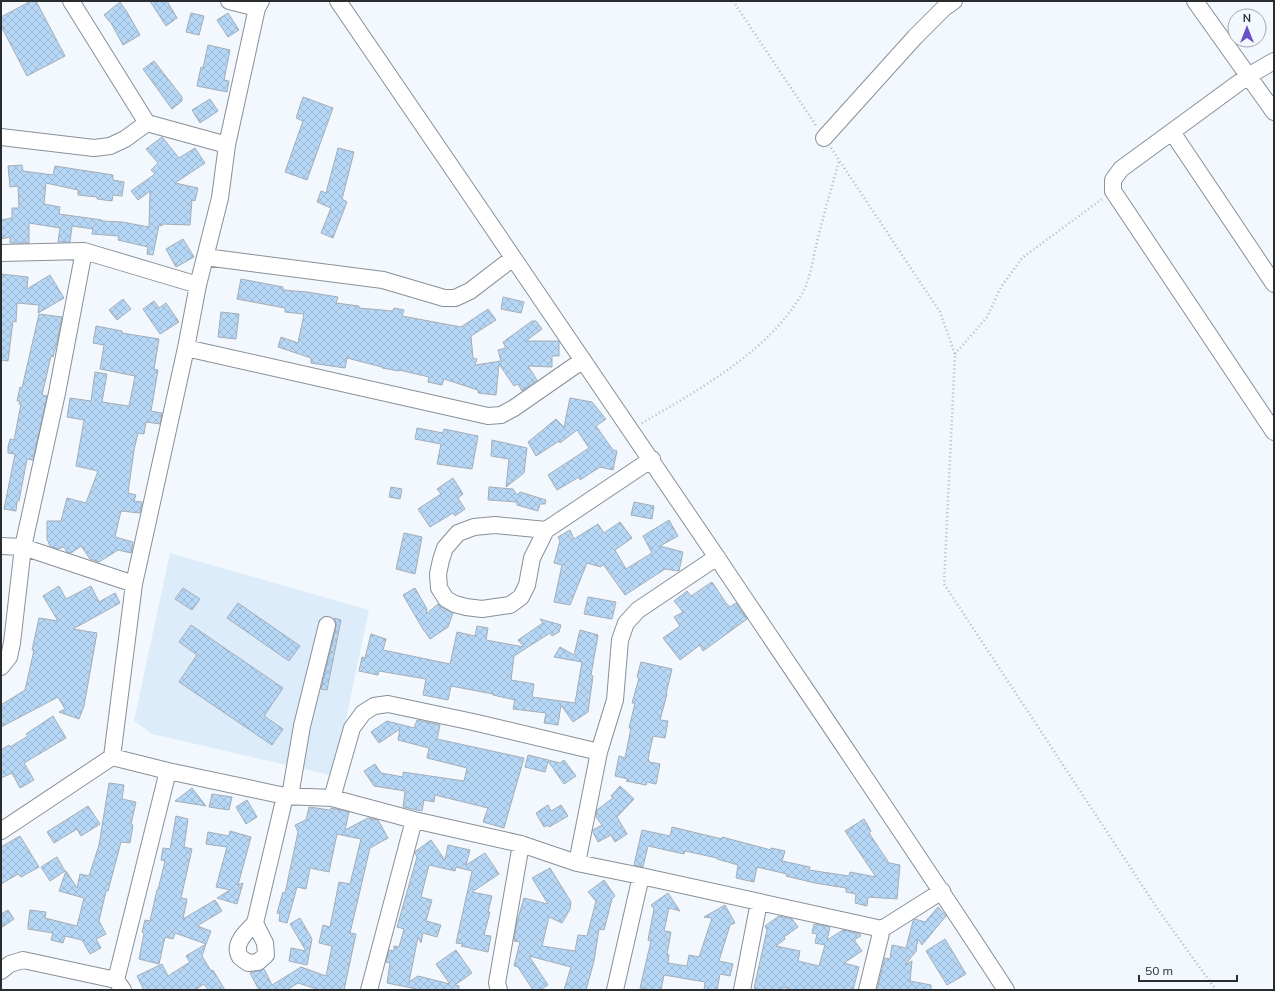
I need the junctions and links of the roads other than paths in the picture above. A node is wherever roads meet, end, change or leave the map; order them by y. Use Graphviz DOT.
graph roads {
  1 [pos="71,1"];
  2 [pos="229,1"];
  3 [pos="338,1"];
  4 [pos="954,1"];
  5 [pos="1195,1"];
  6 [pos="259,4"];
  7 [pos="1274,61"];
  8 [pos="1248,76"];
  9 [pos="1274,112"];
  10 [pos="147,123"];
  11 [pos="1172,132"];
  12 [pos="1,137"];
  13 [pos="824,138"];
  14 [pos="227,145"];
  15 [pos="84,251"];
  16 [pos="1,253"];
  17 [pos="205,257"];
  18 [pos="513,258"];
  19 [pos="1274,284"];
  20 [pos="198,285"];
  21 [pos="186,348"];
  22 [pos="583,360"];
  23 [pos="1274,432"];
  24 [pos="652,459"];
  25 [pos="546,530"];
  26 [pos="1,546"];
  27 [pos="23,546"];
  28 [pos="717,557"];
  29 [pos="134,584"];
  30 [pos="327,625"];
  31 [pos="1,667"];
  32 [pos="599,752"];
  33 [pos="112,757"];
  34 [pos="168,771"];
  35 [pos="287,796"];
  36 [pos="332,798"];
  37 [pos="414,820"];
  38 [pos="1,832"];
  39 [pos="521,844"];
  40 [pos="577,863"];
  41 [pos="641,876"];
  42 [pos="942,891"];
  43 [pos="759,902"];
  44 [pos="255,923"];
  45 [pos="882,929"];
  46 [pos="1,971"];
  47 [pos="119,985"];
  48 [pos="494,988"];
  49 [pos="369,990"];
  50 [pos="615,990"];
  51 [pos="742,990"];
  52 [pos="867,990"];
  53 [pos="1006,990"];
  1 -- 10 [label="street"];
  2 -- 6 [label="street"];
  3 -- 18 [label="street"];
  4 -- 13 [label="street"];
  5 -- 8 [label="street"];
  6 -- 14 [label="street"];
  7 -- 8 [label="street"];
  8 -- 9 [label="street"];
  8 -- 11 [label="street"];
  10 -- 12 [label="street"];
  10 -- 14 [label="street"];
  11 -- 19 [label="street"];
  11 -- 23 [label="street"];
  14 -- 17 [label="street"];
  15 -- 16 [label="street"];
  15 -- 20 [label="street"];
  15 -- 27 [label="street"];
  17 -- 18 [label="street"];
  17 -- 20 [label="street"];
  18 -- 22 [label="street"];
  20 -- 21 [label="street"];
  21 -- 22 [label="street"];
  21 -- 29 [label="street"];
  22 -- 24 [label="street"];
  24 -- 25 [label="street"];
  24 -- 28 [label="street"];
  25 -- 25 [label="street"];
  26 -- 27 [label="street"];
  27 -- 29 [label="street"];
  27 -- 31 [label="street"];
  28 -- 32 [label="street"];
  28 -- 42 [label="street"];
  29 -- 33 [label="street"];
  30 -- 35 [label="street"];
  32 -- 36 [label="street"];
  32 -- 40 [label="street"];
  33 -- 34 [label="street"];
  33 -- 38 [label="street"];
  34 -- 35 [label="street"];
  34 -- 47 [label="street"];
  35 -- 36 [label="street"];
  35 -- 44 [label="street"];
  36 -- 37 [label="street"];
  37 -- 39 [label="street"];
  37 -- 49 [label="street"];
  39 -- 40 [label="street"];
  39 -- 48 [label="street"];
  40 -- 41 [label="street"];
  41 -- 43 [label="street"];
  41 -- 50 [label="street"];
  42 -- 45 [label="street"];
  42 -- 53 [label="street"];
  43 -- 45 [label="street"];
  43 -- 51 [label="street"];
  45 -- 52 [label="street"];
  46 -- 47 [label="street"];
}
